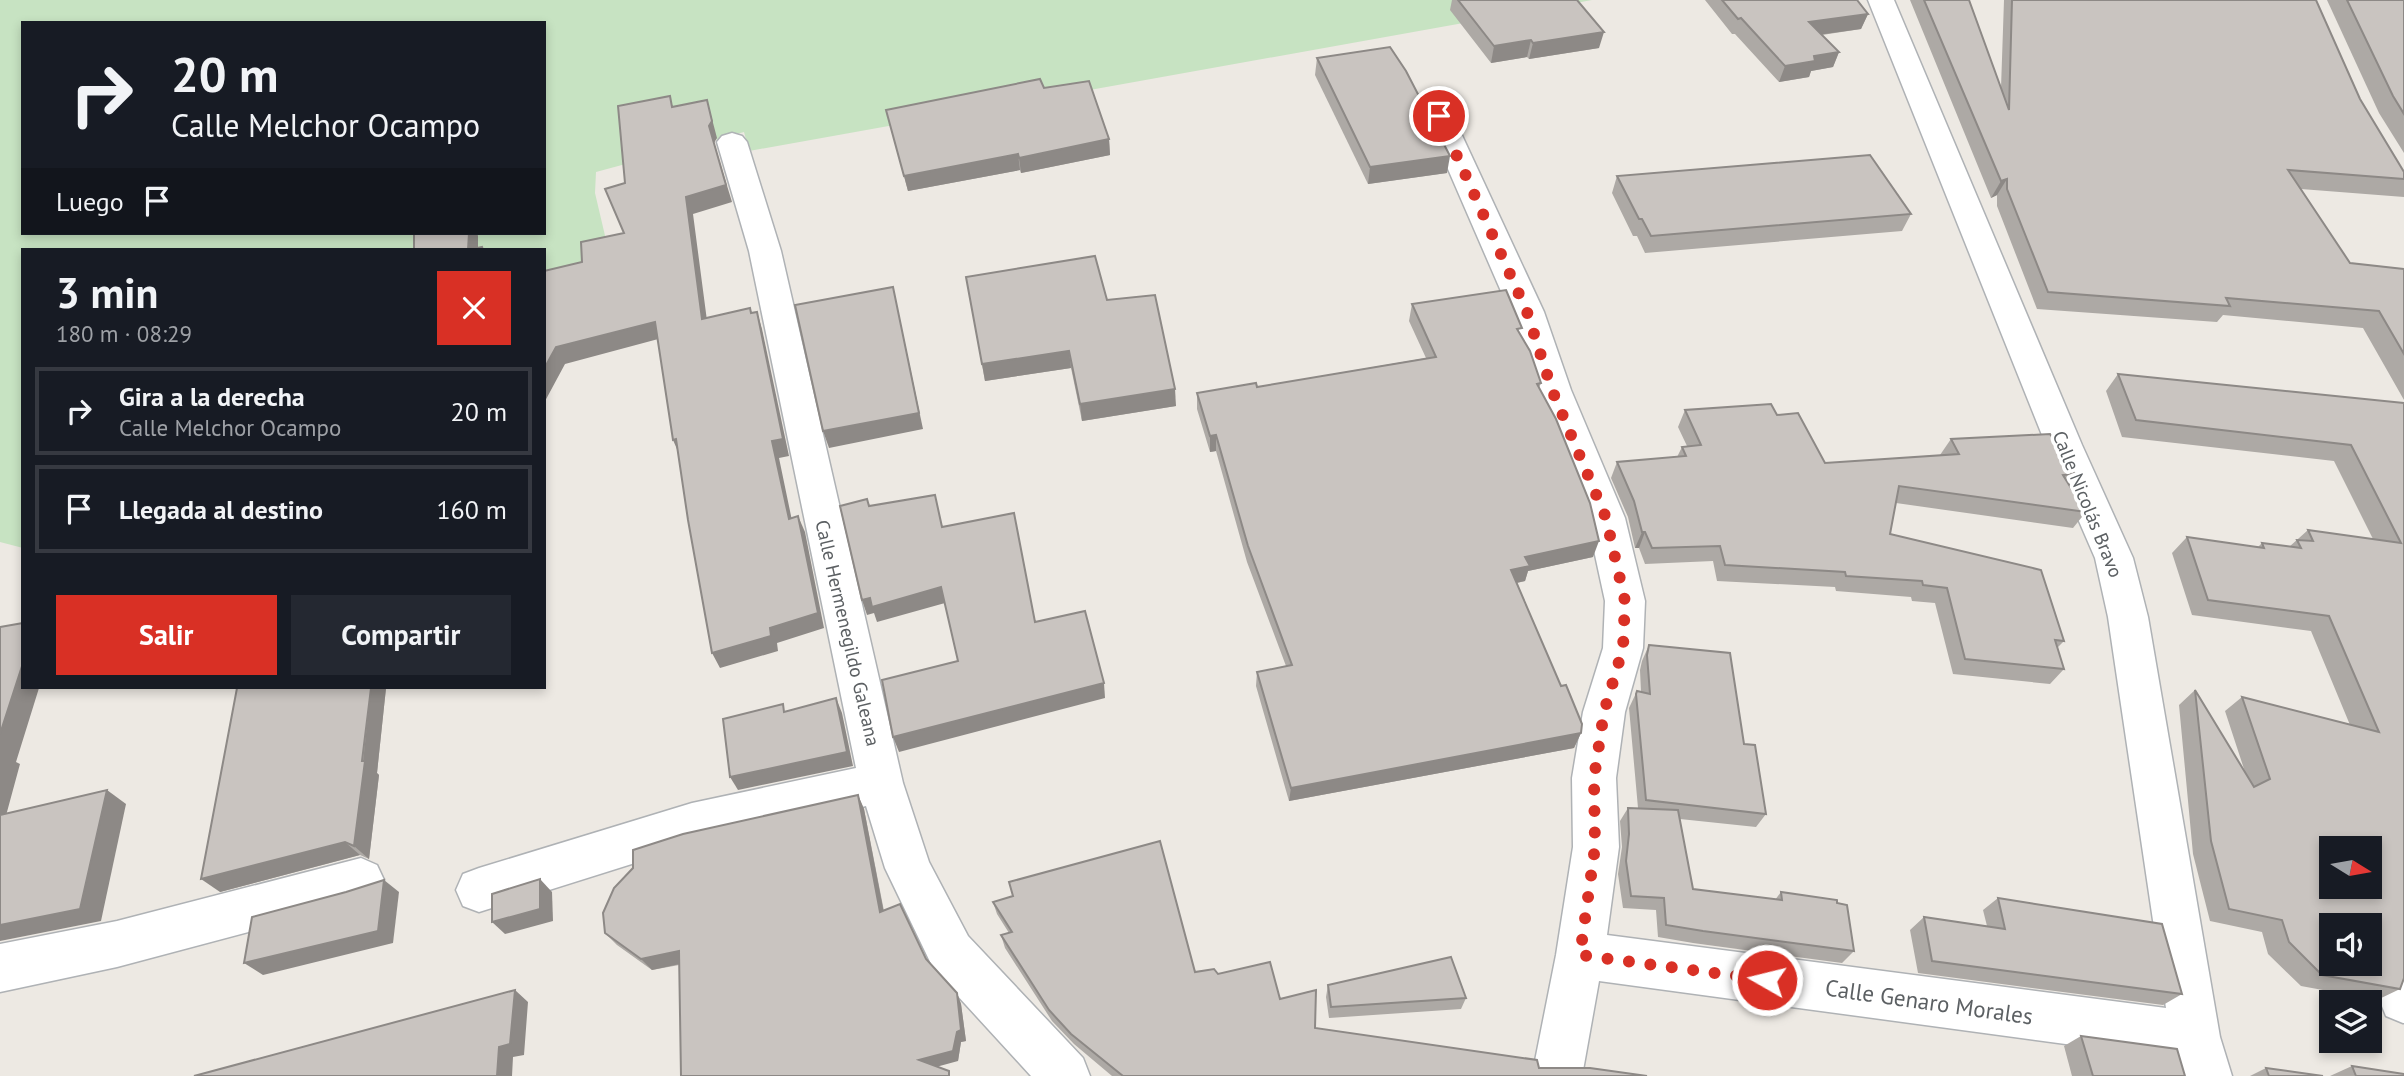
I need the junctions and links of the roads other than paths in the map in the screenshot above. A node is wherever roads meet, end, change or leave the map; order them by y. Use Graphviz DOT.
graph roads {
  1 [pos="1881,0"];
  2 [pos="1439,116"];
  3 [pos="732,142"];
  4 [pos="881,783"];
  5 [pos="361,880"];
  6 [pos="479,890"];
  7 [pos="1580,955"];
  8 [pos="0,968"];
  9 [pos="2201,1057"];
  10 [pos="1065,1076"];
  11 [pos="1557,1076"];
  1 -- 9 [label="street, Calle Nicolás Bravo"];
  2 -- 7 [label="street"];
  3 -- 4 [label="street, Calle Hermenegildo Galeana"];
  4 -- 6 [label="street"];
  4 -- 10 [label="street, Calle Hermenegildo Galeana"];
  5 -- 8 [label="street"];
  7 -- 9 [label="street, Calle Genaro Morales"];
  7 -- 11 [label="street"];
}
